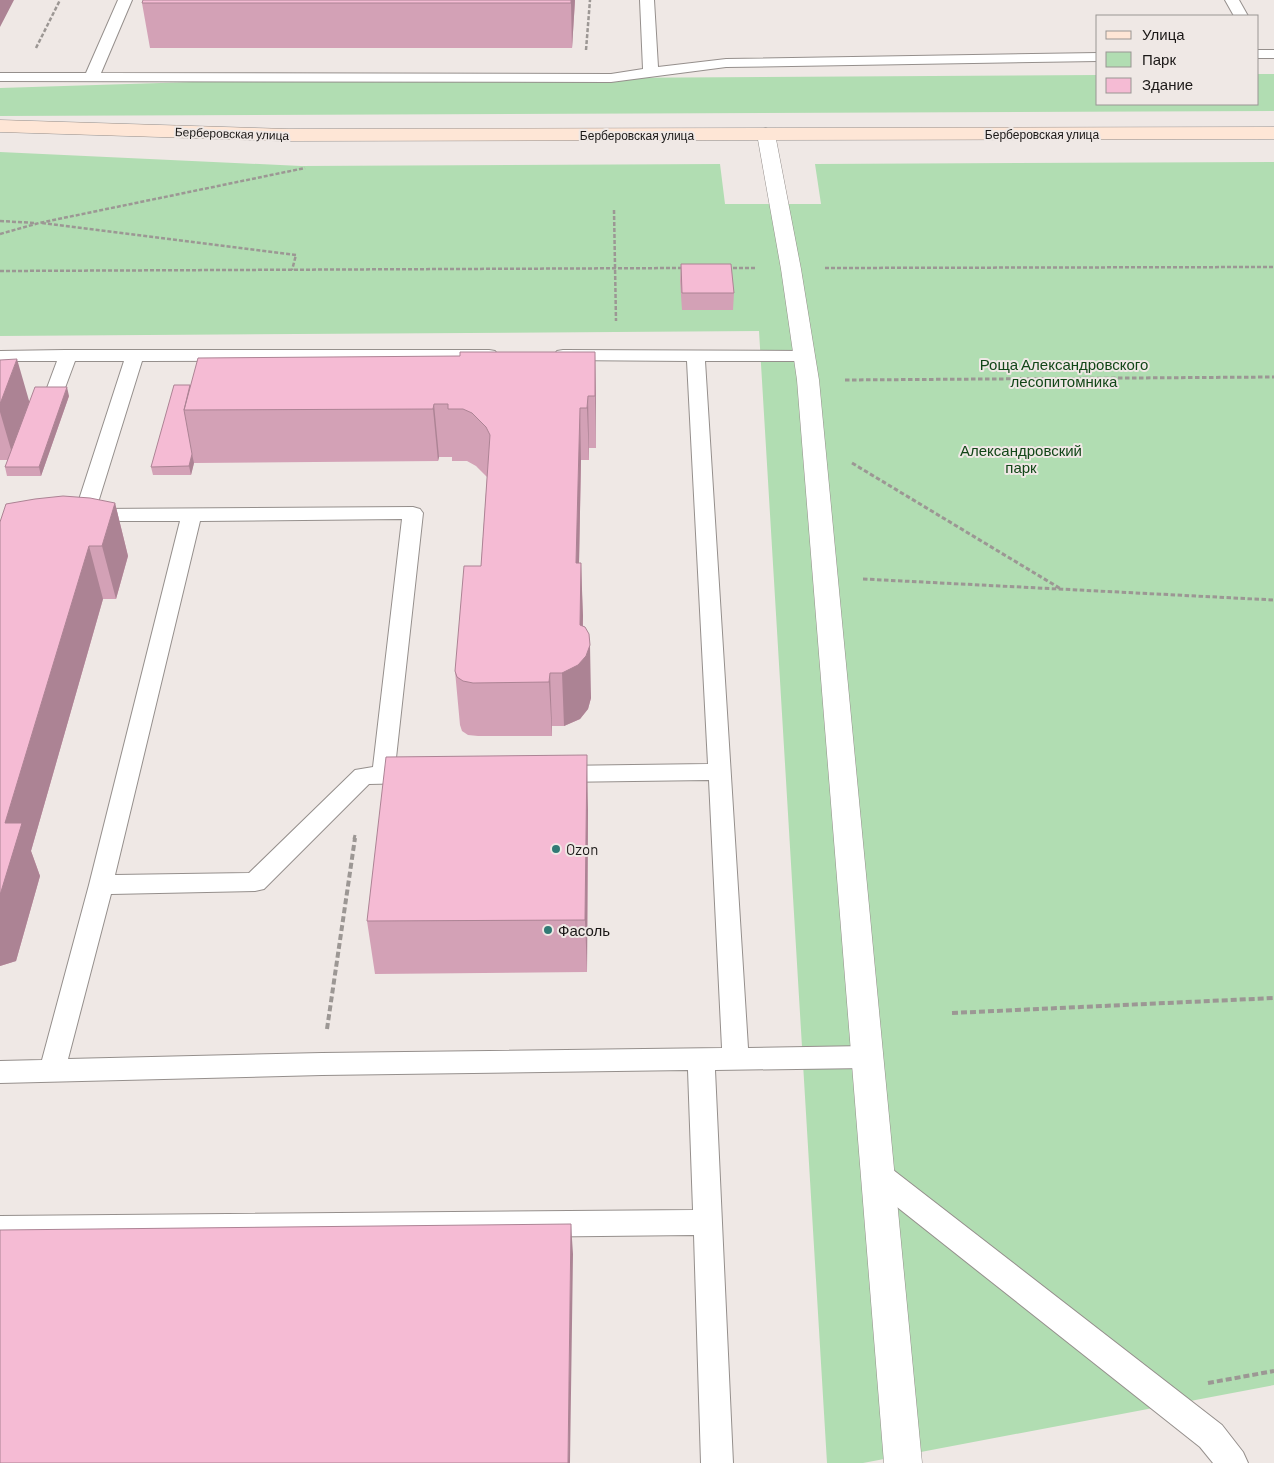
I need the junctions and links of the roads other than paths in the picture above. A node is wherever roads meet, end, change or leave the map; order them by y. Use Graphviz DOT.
graph roads {
  1 [pos="125,0"];
  2 [pos="647,0"];
  3 [pos="1232,0"];
  4 [pos="1240,15"];
  5 [pos="1096,57"];
  6 [pos="651,73"];
  7 [pos="0,77"];
  8 [pos="92,77"];
  9 [pos="0,126"];
  10 [pos="1274,133"];
  11 [pos="766,134"];
  12 [pos="68,355"];
  13 [pos="135,355"];
  14 [pos="502,355"];
  15 [pos="541,355"];
  16 [pos="696,355"];
  17 [pos="0,356"];
  18 [pos="807,368"];
  19 [pos="53,396"];
  20 [pos="192,514"];
  21 [pos="720,772"];
  22 [pos="538,774"];
  23 [pos="431,775"];
  24 [pos="373,776"];
  25 [pos="100,885"];
  26 [pos="867,1058"];
  27 [pos="700,1059"];
  28 [pos="736,1059"];
  29 [pos="52,1071"];
  30 [pos="0,1072"];
  31 [pos="878,1175"];
  32 [pos="707,1222"];
  33 [pos="0,1229"];
  34 [pos="717,1463"];
  35 [pos="903,1463"];
  36 [pos="1232,1463"];
  1 -- 8 [label="lane"];
  2 -- 6 [label="lane"];
  3 -- 4 [label="lane"];
  5 -- 6 [label="lane"];
  6 -- 8 [label="lane"];
  7 -- 8 [label="lane"];
  9 -- 11 [label="street, Берберовская улица"];
  10 -- 11 [label="street, Берберовская улица"];
  11 -- 18 [label="street"];
  12 -- 13 [label="lane"];
  12 -- 17 [label="lane"];
  12 -- 19 [label="lane"];
  13 -- 14 [label="lane"];
  13 -- 20 [label="lane"];
  15 -- 16 [label="lane"];
  16 -- 18 [label="lane"];
  16 -- 21 [label="lane"];
  18 -- 26 [label="street"];
  20 -- 24 [label="lane"];
  20 -- 25 [label="lane"];
  21 -- 22 [label="lane"];
  21 -- 28 [label="lane"];
  23 -- 24 [label="lane"];
  24 -- 25 [label="lane"];
  25 -- 29 [label="lane"];
  26 -- 28 [label="lane"];
  26 -- 31 [label="street"];
  27 -- 28 [label="lane"];
  27 -- 29 [label="lane"];
  27 -- 32 [label="lane"];
  29 -- 30 [label="lane"];
  31 -- 35 [label="street"];
  31 -- 36 [label="lane"];
  32 -- 33 [label="lane"];
  32 -- 34 [label="lane"];
}
